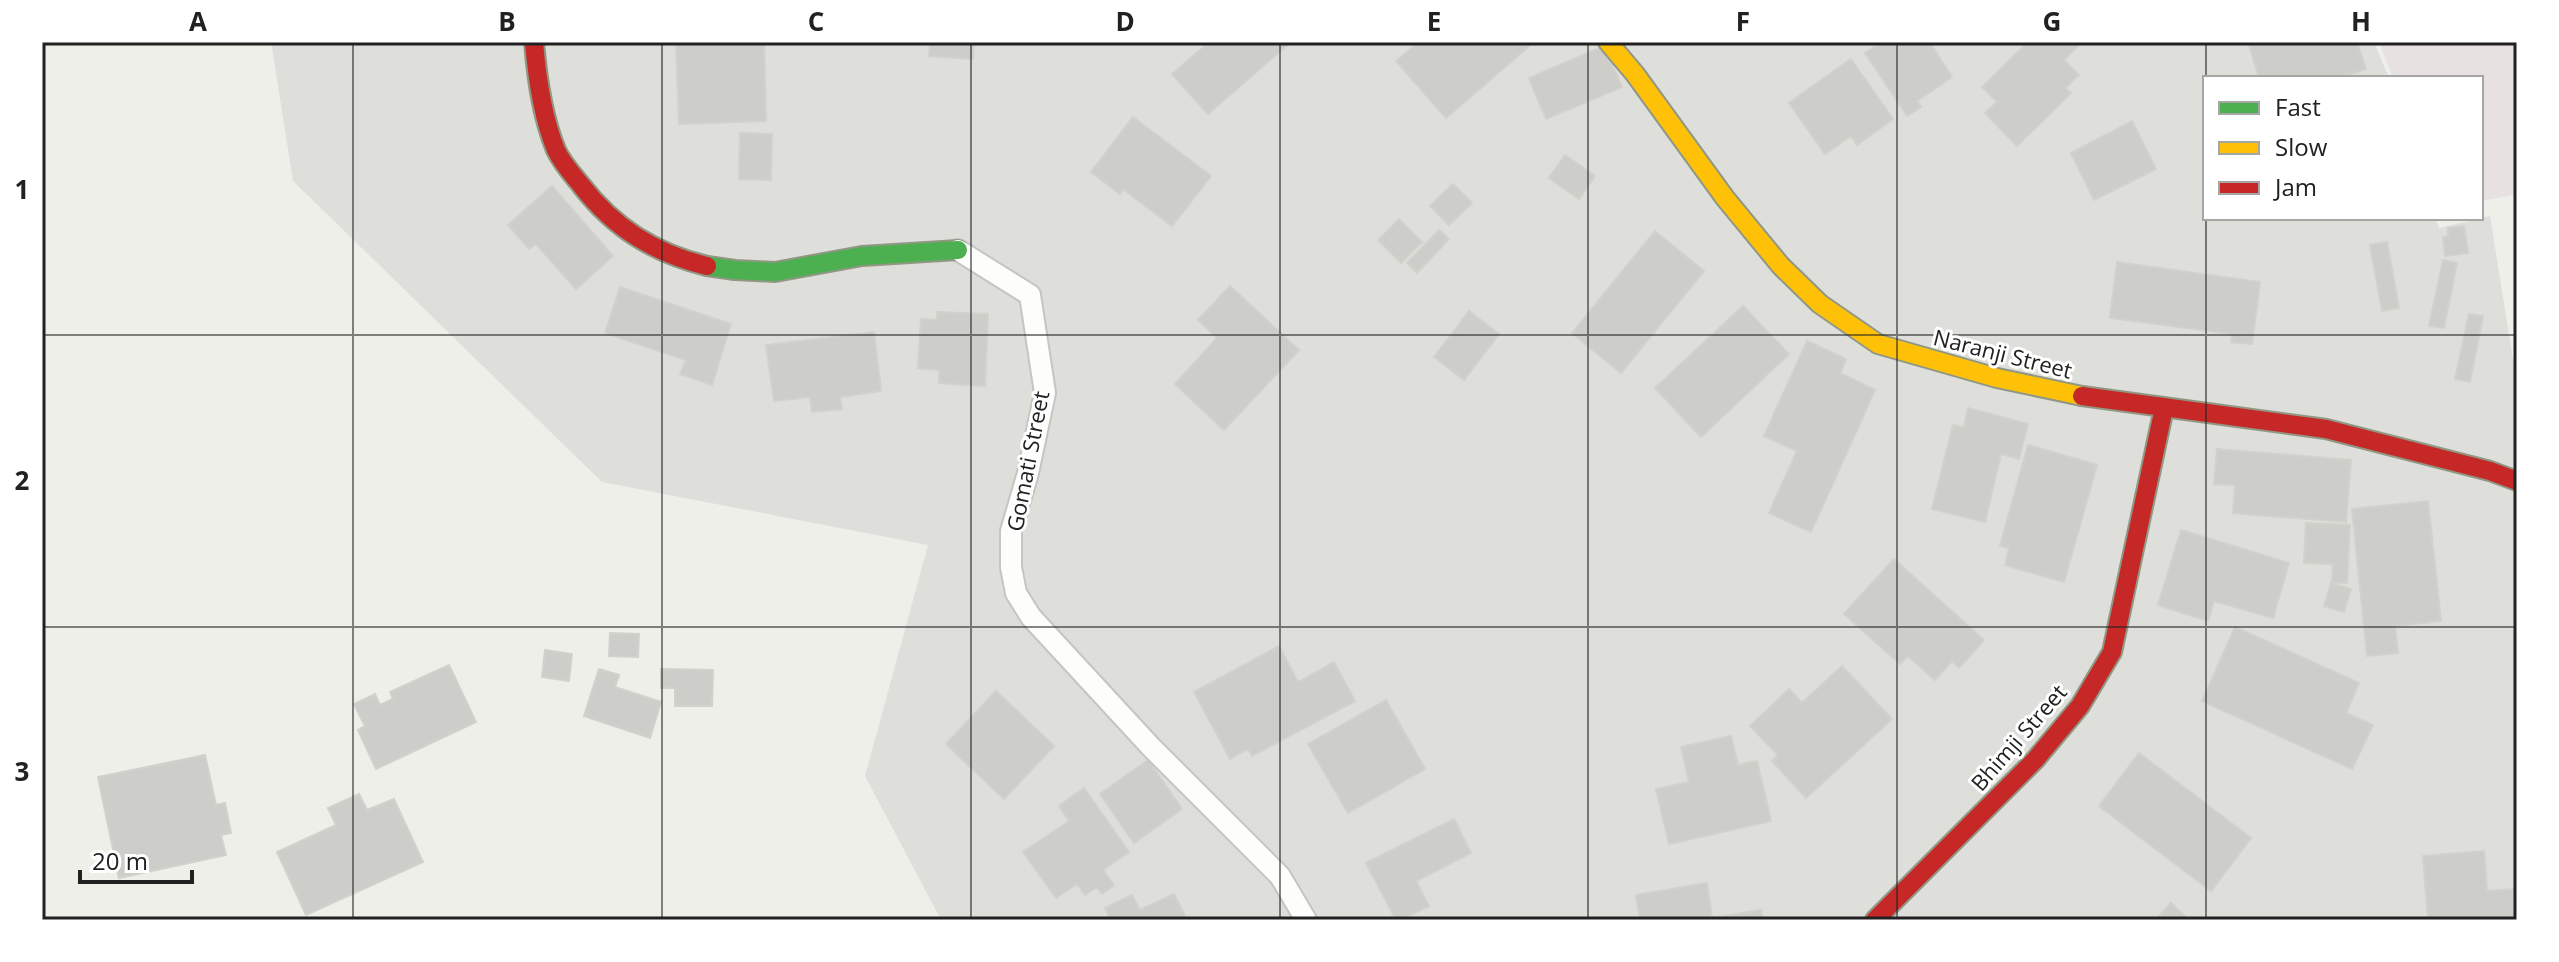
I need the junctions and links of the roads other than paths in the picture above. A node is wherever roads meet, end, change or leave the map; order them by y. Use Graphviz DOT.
graph roads {
  1 [pos="534,42"];
  2 [pos="1608,42"];
  3 [pos="958,250"];
  4 [pos="2164,408"];
  5 [pos="2517,481"];
  6 [pos="1306,920"];
  7 [pos="1875,920"];
  1 -- 3 [label="street, Gomati Street"];
  2 -- 4 [label="street, Naranji Street"];
  3 -- 6 [label="lane, Gomati Street"];
  4 -- 5 [label="street, Naranji Street"];
  4 -- 7 [label="street, Bhimji Street"];
}
